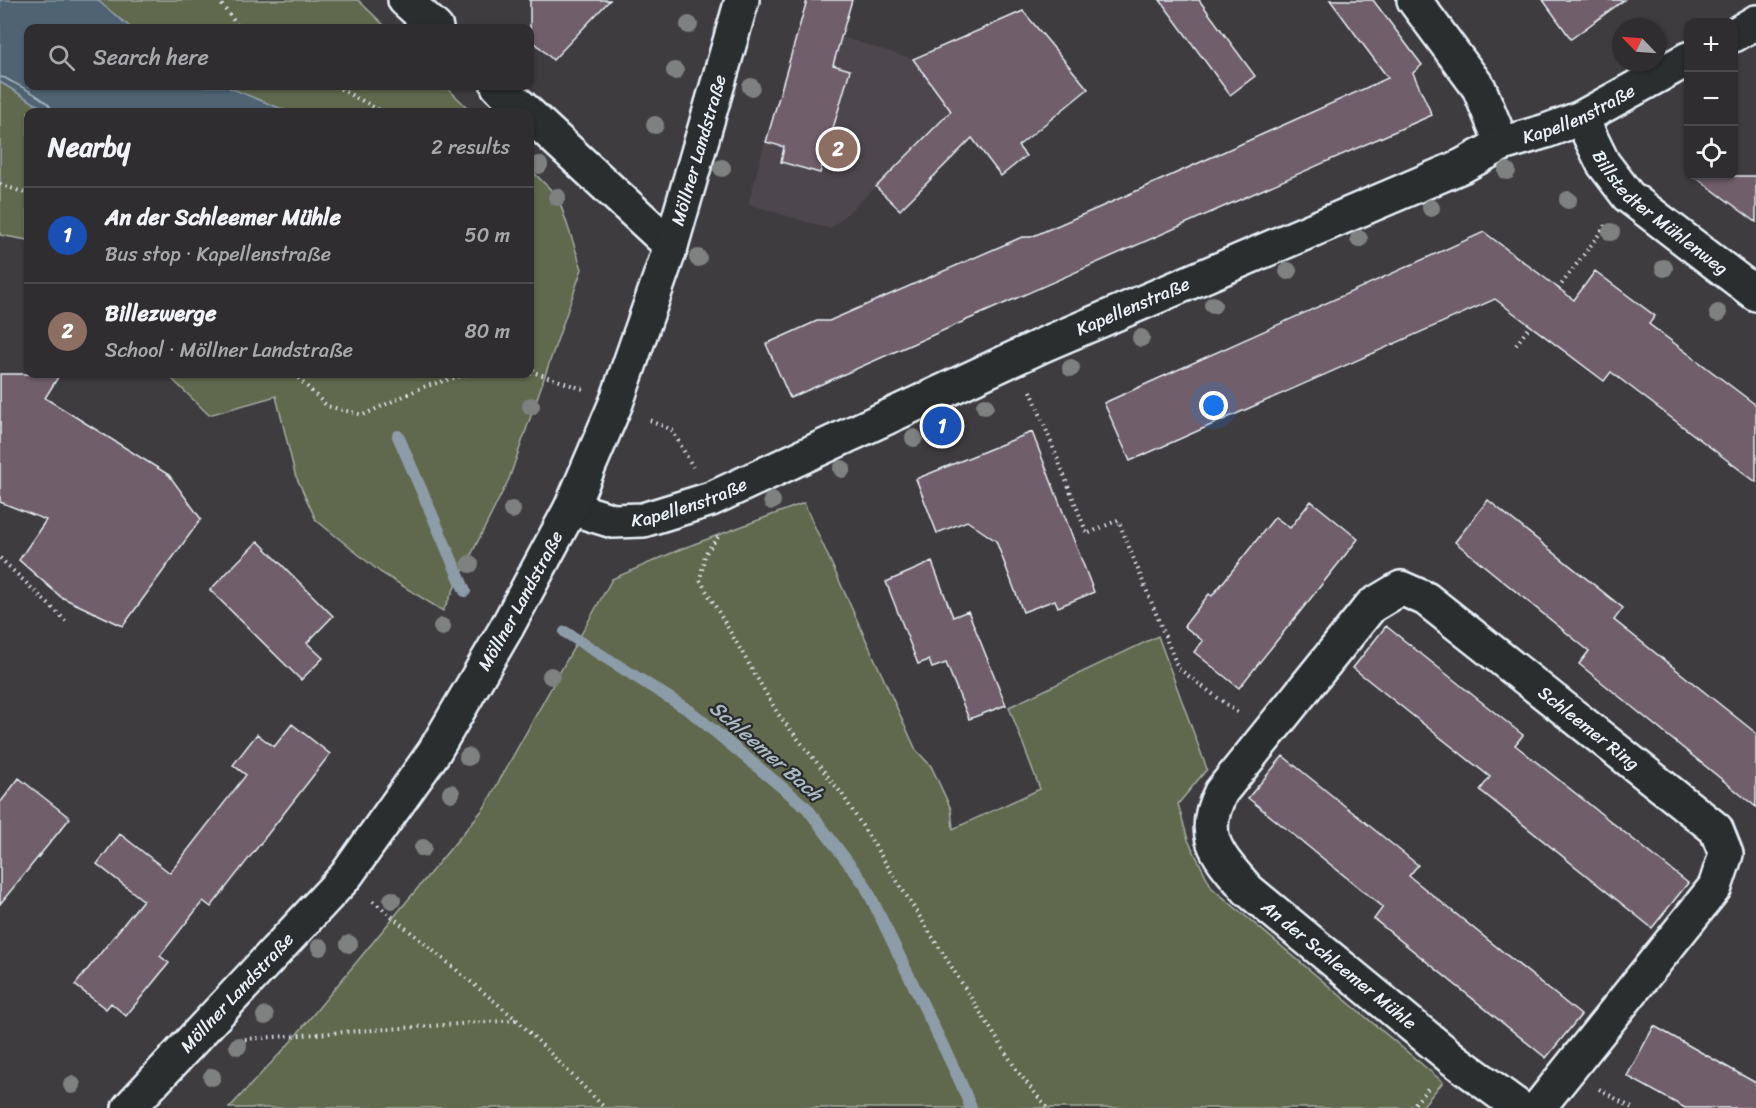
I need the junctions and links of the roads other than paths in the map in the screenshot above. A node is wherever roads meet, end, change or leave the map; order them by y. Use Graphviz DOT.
graph roads {
  1 [pos="405,0"];
  2 [pos="741,0"];
  3 [pos="1414,0"];
  4 [pos="1756,22"];
  5 [pos="432,24"];
  6 [pos="1738,33"];
  7 [pos="1684,62"];
  8 [pos="502,90"];
  9 [pos="522,108"];
  10 [pos="1581,118"];
  11 [pos="534,120"];
  12 [pos="1502,144"];
  13 [pos="671,246"];
  14 [pos="1756,294"];
  15 [pos="571,508"];
  16 [pos="1221,792"];
  17 [pos="129,1108"];
  18 [pos="1520,1108"];
  19 [pos="1538,1108"];
  1 -- 5 [label="street"];
  2 -- 13 [label="street, Möllner Landstraße"];
  3 -- 12 [label="street"];
  4 -- 6 [label="street"];
  7 -- 10 [label="street, Kapellenstraße"];
  8 -- 9 [label="street"];
  10 -- 12 [label="street, Kapellenstraße"];
  10 -- 14 [label="street, Billstedter Mühlenweg"];
  11 -- 13 [label="street"];
  12 -- 15 [label="street, Kapellenstraße"];
  13 -- 15 [label="street, Möllner Landstraße"];
  15 -- 17 [label="street, Möllner Landstraße"];
  16 -- 18 [label="street, An der Schleemer Mühle"];
  16 -- 19 [label="street, Schleemer Ring"];
}
